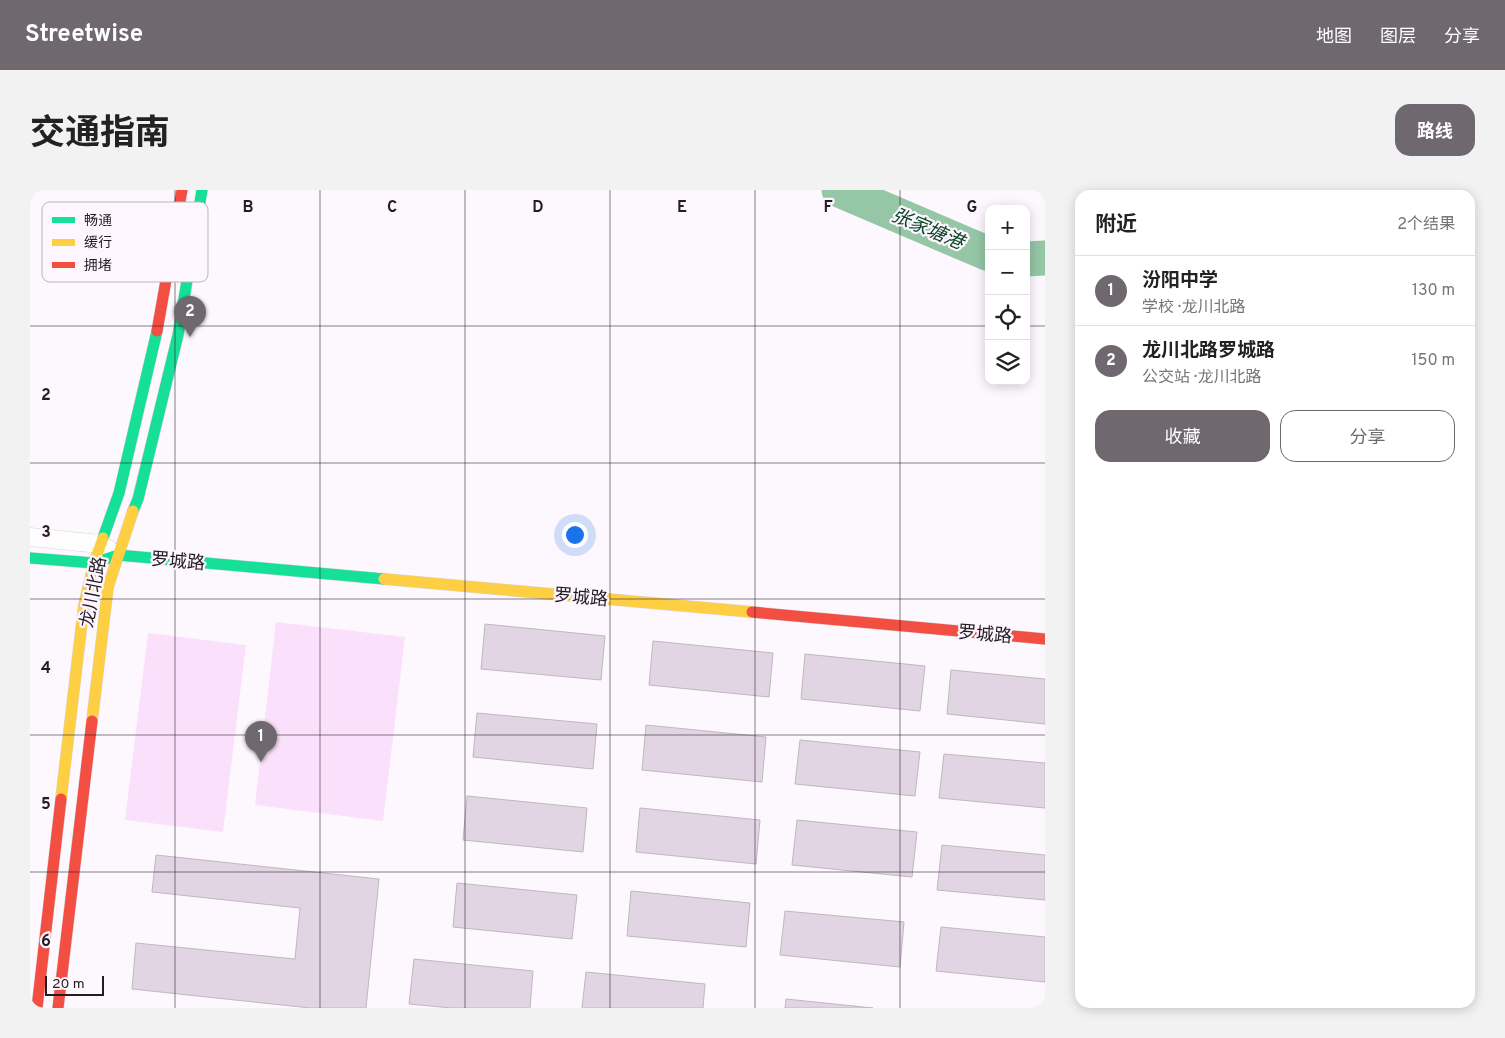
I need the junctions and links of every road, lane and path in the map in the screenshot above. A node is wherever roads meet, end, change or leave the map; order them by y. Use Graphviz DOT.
graph roads {
  1 [pos="167,282"];
  2 [pos="186,282"];
  3 [pos="30,537"];
  4 [pos="100,544"];
  5 [pos="118,555"];
  6 [pos="30,558"];
  7 [pos="94,563"];
  8 [pos="1045,639"];
  9 [pos="36,948"];
  10 [pos="37,1008"];
  11 [pos="58,1008"];
  1 -- 4 [label="street, 龙川北路"];
  2 -- 5 [label="street, 龙川北路"];
  3 -- 4 [label="street, 罗城路"];
  4 -- 5 [label="street, 罗城路"];
  4 -- 7 [label="street, 龙川北路"];
  5 -- 7 [label="street, 罗城路"];
  5 -- 8 [label="street, 罗城路"];
  5 -- 11 [label="street, 龙川北路"];
  6 -- 7 [label="street, 罗城路"];
  7 -- 9 [label="street, 龙川北路"];
  9 -- 10 [label="street, 龙川北路"];
}
